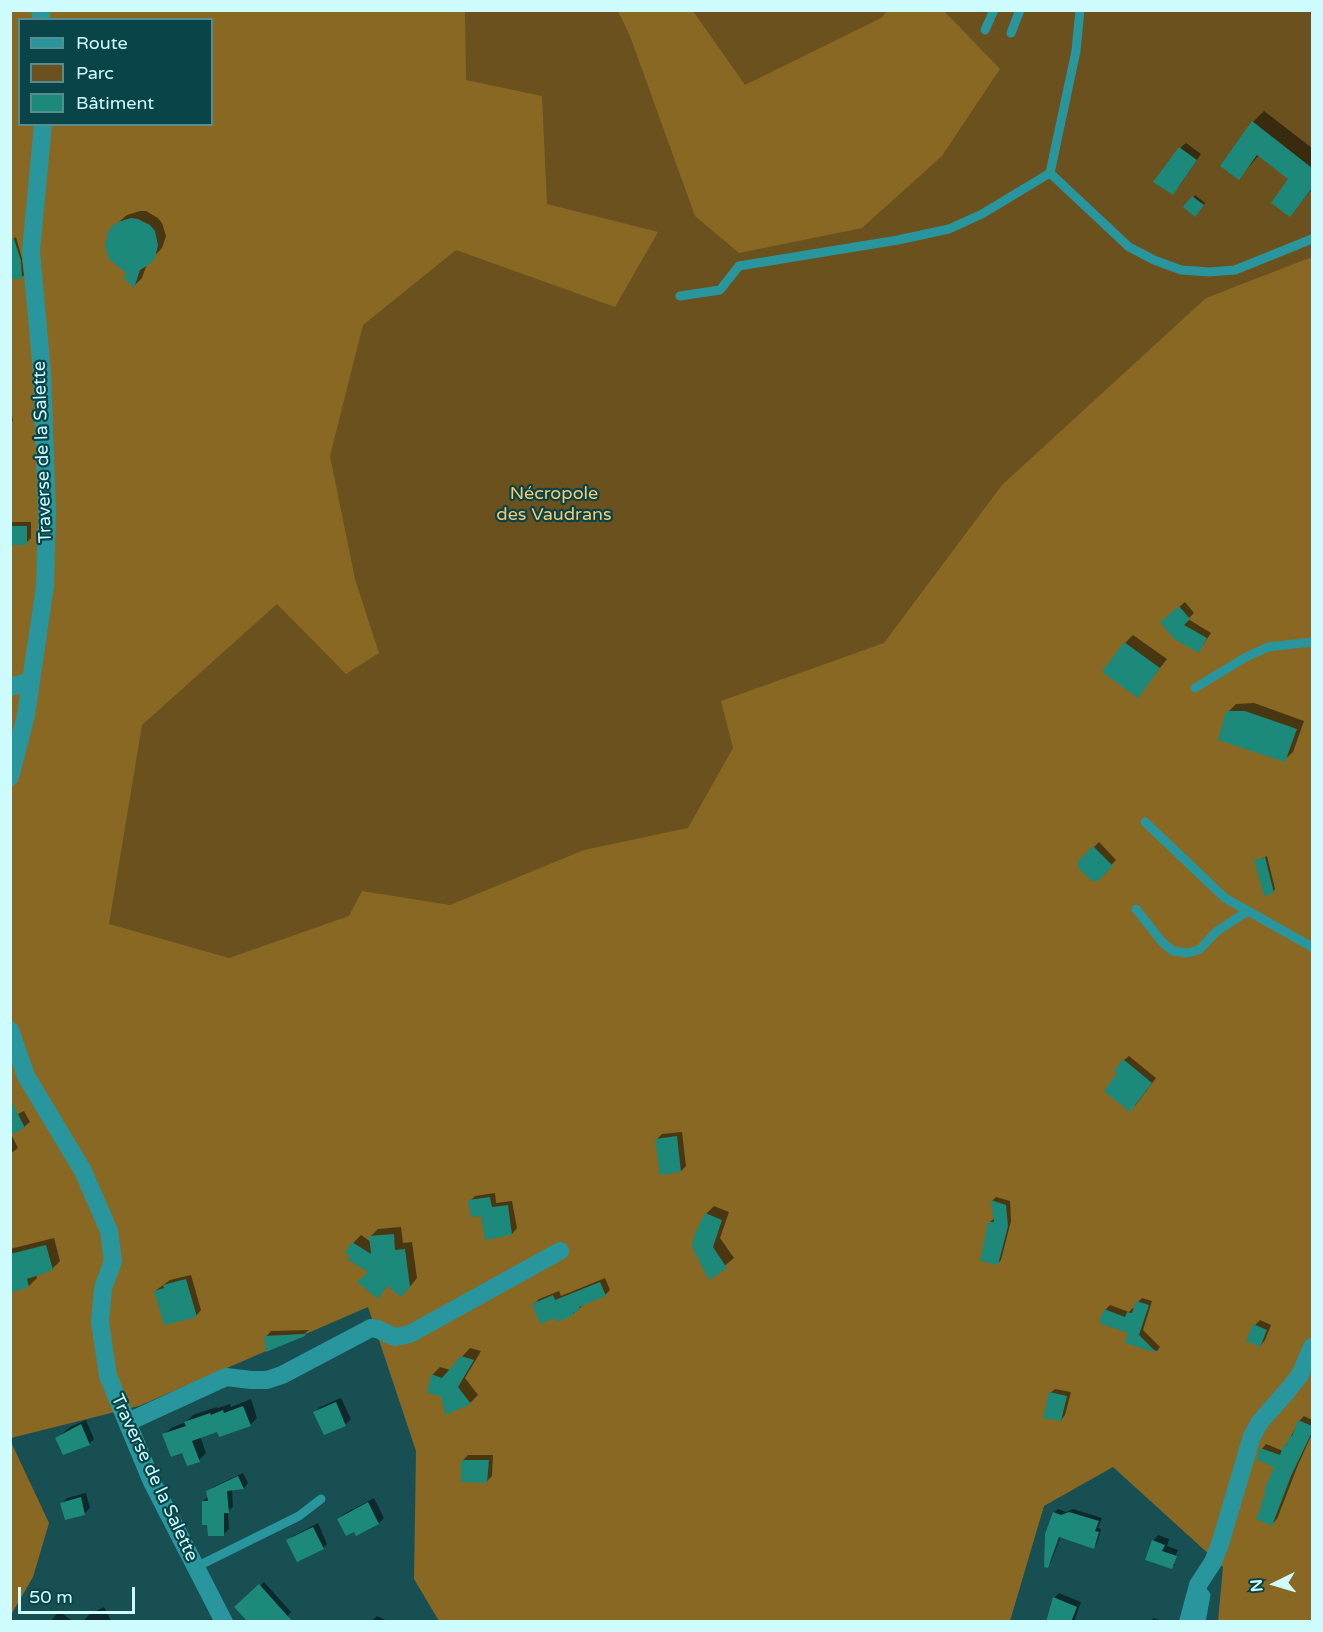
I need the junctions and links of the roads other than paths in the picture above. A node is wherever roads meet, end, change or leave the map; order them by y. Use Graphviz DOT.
graph roads {
  1 [pos="994,10"];
  2 [pos="1020,10"];
  3 [pos="1080,10"];
  4 [pos="985,30"];
  5 [pos="1011,33"];
  6 [pos="42,126"];
  7 [pos="1050,173"];
  8 [pos="1312,239"];
  9 [pos="680,296"];
  10 [pos="1312,642"];
  11 [pos="31,681"];
  12 [pos="10,687"];
  13 [pos="1195,688"];
  14 [pos="10,777"];
  15 [pos="1145,822"];
  16 [pos="1136,909"];
  17 [pos="1248,911"];
  18 [pos="1312,947"];
  19 [pos="10,1030"];
  20 [pos="560,1251"];
  21 [pos="1312,1347"];
  22 [pos="128,1422"];
  23 [pos="321,1499"];
  24 [pos="196,1567"];
  25 [pos="1198,1585"];
  26 [pos="224,1622"];
  27 [pos="1188,1622"];
  28 [pos="1201,1622"];
  1 -- 4 [label="lane"];
  2 -- 5 [label="lane"];
  3 -- 7 [label="lane"];
  6 -- 11 [label="street, Traverse de la Salette"];
  7 -- 8 [label="lane"];
  7 -- 9 [label="lane"];
  10 -- 13 [label="lane"];
  11 -- 12 [label="street"];
  11 -- 14 [label="street, Traverse de la Salette"];
  15 -- 17 [label="lane"];
  16 -- 17 [label="lane"];
  17 -- 18 [label="lane"];
  19 -- 22 [label="street, Traverse de la Salette"];
  20 -- 22 [label="street"];
  21 -- 25 [label="street"];
  22 -- 24 [label="street, Traverse de la Salette"];
  23 -- 24 [label="lane"];
  24 -- 26 [label="street, Traverse de la Salette"];
  25 -- 27 [label="street"];
  25 -- 28 [label="lane"];
}
